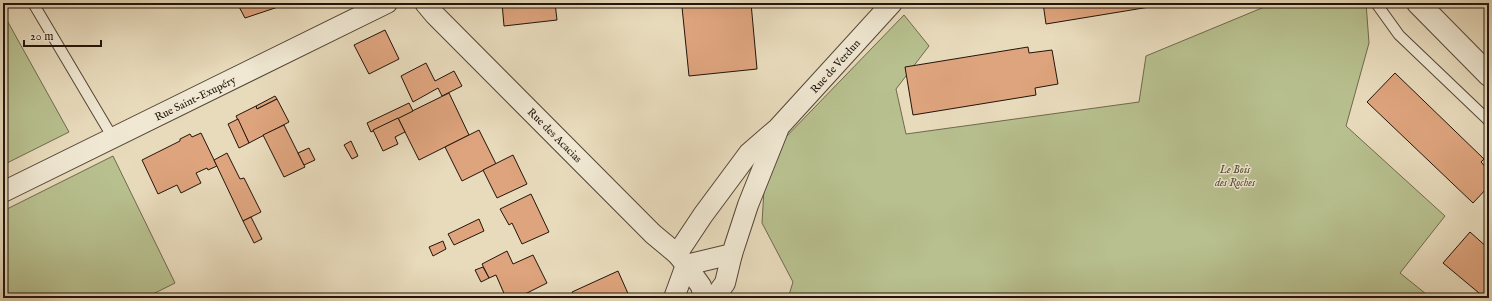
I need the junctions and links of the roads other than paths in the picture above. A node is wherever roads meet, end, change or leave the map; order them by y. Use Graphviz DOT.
graph roads {
  1 [pos="34,3"];
  2 [pos="387,3"];
  3 [pos="425,3"];
  4 [pos="892,3"];
  5 [pos="1376,3"];
  6 [pos="1418,3"];
  7 [pos="1489,76"];
  8 [pos="1489,121"];
  9 [pos="778,128"];
  10 [pos="113,138"];
  11 [pos="3,192"];
  12 [pos="732,254"];
  13 [pos="682,259"];
  14 [pos="674,298"];
  15 [pos="704,298"];
  16 [pos="714,298"];
  1 -- 10 [label="lane"];
  2 -- 10 [label="street, Rue Saint-Exupéry"];
  3 -- 13 [label="street, Rue des Acacias"];
  4 -- 9 [label="street, Rue de Verdun"];
  5 -- 8 [label="lane"];
  6 -- 7 [label="street"];
  9 -- 12 [label="street, Rue de Verdun"];
  9 -- 13 [label="street, Rue de Verdun"];
  10 -- 11 [label="street, Rue Saint-Exupéry"];
  12 -- 13 [label="street"];
  12 -- 16 [label="street, Rue de Verdun"];
  13 -- 14 [label="street, Rue de Verdun"];
  13 -- 15 [label="street, Rue des Acacias"];
}
